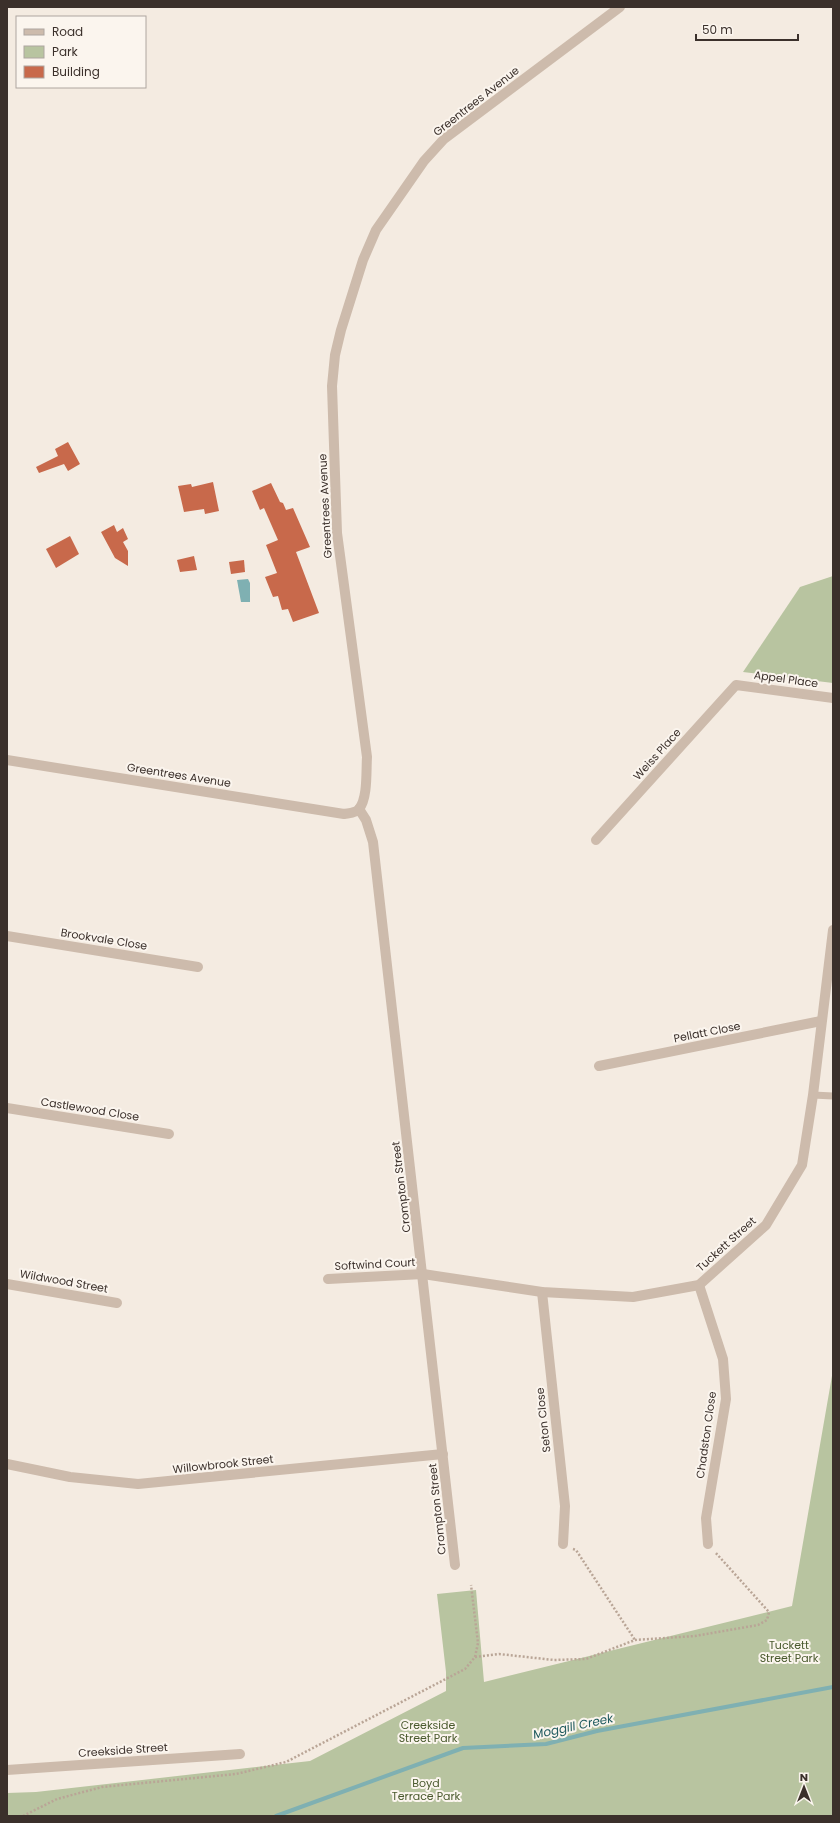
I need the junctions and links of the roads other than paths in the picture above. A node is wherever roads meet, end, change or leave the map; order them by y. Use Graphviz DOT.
graph roads {
  1 [pos="620,7"];
  2 [pos="736,685"];
  3 [pos="833,698"];
  4 [pos="7,760"];
  5 [pos="359,809"];
  6 [pos="596,840"];
  7 [pos="833,930"];
  8 [pos="7,936"];
  9 [pos="198,966"];
  10 [pos="820,1021"];
  11 [pos="599,1066"];
  12 [pos="813,1095"];
  13 [pos="833,1096"];
  14 [pos="7,1108"];
  15 [pos="169,1134"];
  16 [pos="423,1274"];
  17 [pos="328,1279"];
  18 [pos="7,1284"];
  19 [pos="699,1285"];
  20 [pos="542,1292"];
  21 [pos="117,1303"];
  22 [pos="443,1454"];
  23 [pos="7,1464"];
  24 [pos="563,1544"];
  25 [pos="708,1544"];
  26 [pos="455,1565"];
  27 [pos="240,1754"];
  28 [pos="7,1770"];
  1 -- 5 [label="street, Greentrees Avenue"];
  2 -- 3 [label="street, Appel Place"];
  2 -- 6 [label="street, Weiss Place"];
  4 -- 5 [label="street, Greentrees Avenue"];
  5 -- 16 [label="street, Crompton Street"];
  7 -- 10 [label="street, Tuckett Street"];
  8 -- 9 [label="street, Brookvale Close"];
  10 -- 11 [label="street, Pellatt Close"];
  10 -- 12 [label="street, Tuckett Street"];
  12 -- 13 [label="lane"];
  12 -- 19 [label="street, Tuckett Street"];
  14 -- 15 [label="street, Castlewood Close"];
  16 -- 17 [label="street, Softwind Court"];
  16 -- 20 [label="street, Tuckett Street"];
  16 -- 22 [label="street, Crompton Street"];
  18 -- 21 [label="street, Wildwood Street"];
  19 -- 20 [label="street, Tuckett Street"];
  19 -- 25 [label="street, Chadston Close"];
  20 -- 24 [label="street, Seton Close"];
  22 -- 23 [label="street, Willowbrook Street"];
  22 -- 26 [label="street, Crompton Street"];
  27 -- 28 [label="street, Creekside Street"];
}
